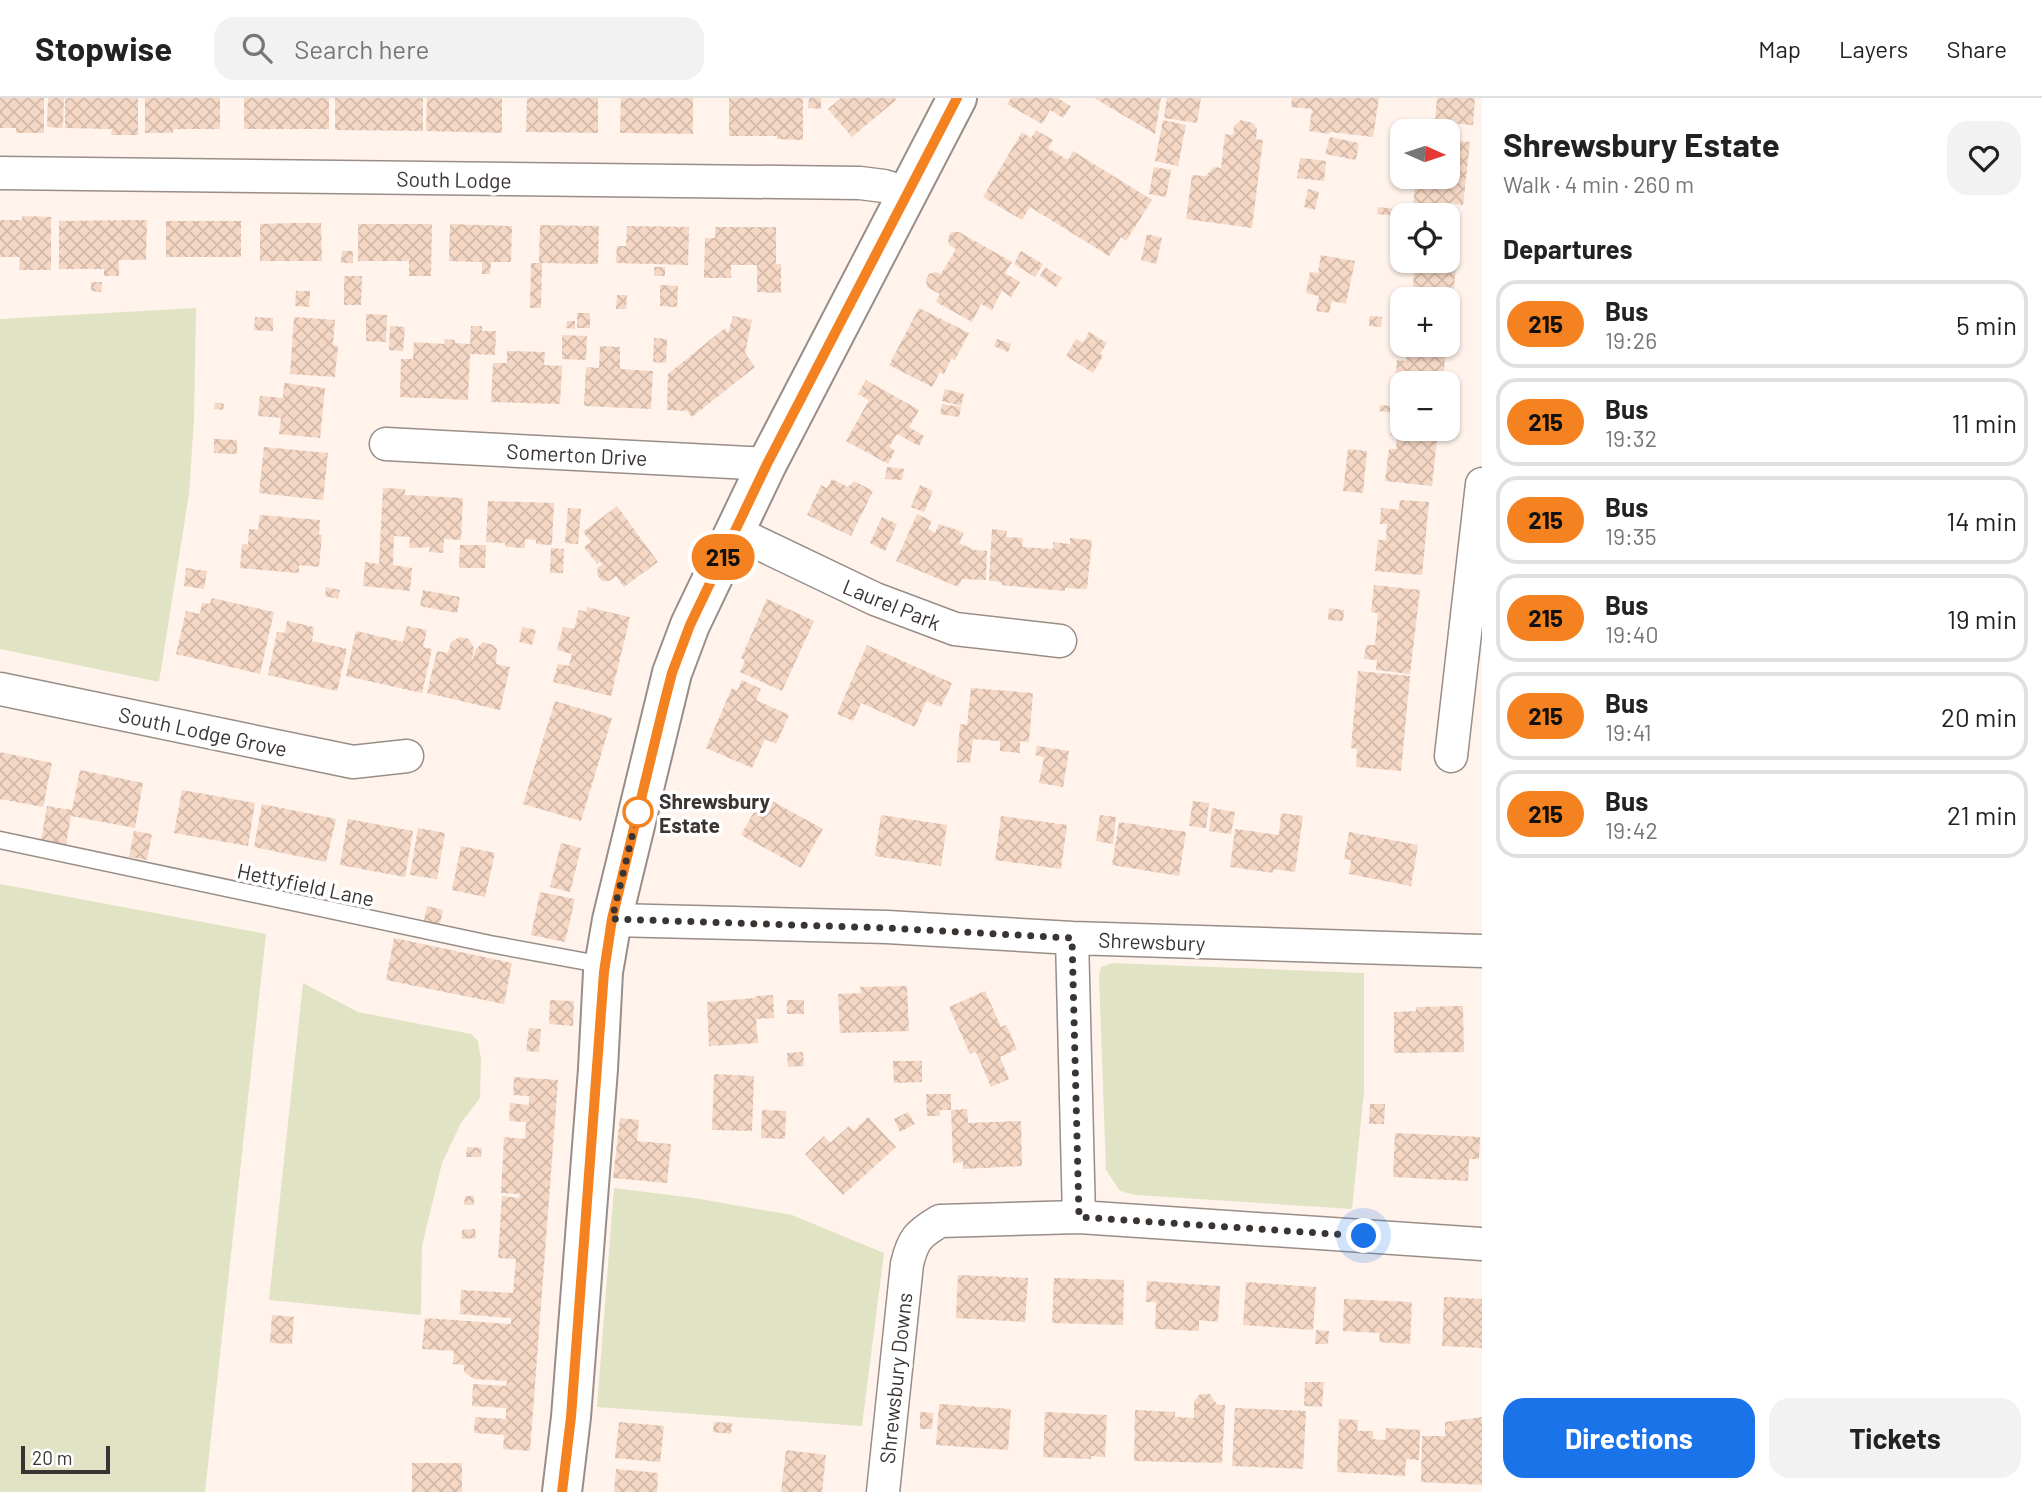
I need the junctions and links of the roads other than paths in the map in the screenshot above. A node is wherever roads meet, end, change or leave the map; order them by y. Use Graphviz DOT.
graph roads {
  1 [pos="957,98"];
  2 [pos="0,173"];
  3 [pos="907,193"];
  4 [pos="387,444"];
  5 [pos="767,464"];
  6 [pos="1482,484"];
  7 [pos="735,532"];
  8 [pos="1060,641"];
  9 [pos="0,689"];
  10 [pos="407,755"];
  11 [pos="1451,755"];
  12 [pos="0,840"];
  13 [pos="612,919"];
  14 [pos="1072,938"];
  15 [pos="1482,951"];
  16 [pos="605,965"];
  17 [pos="1079,1217"];
  18 [pos="1482,1244"];
  19 [pos="562,1492"];
  20 [pos="883,1492"];
  1 -- 3 [label="street"];
  2 -- 3 [label="street, South Lodge"];
  3 -- 5 [label="street"];
  4 -- 5 [label="street, Somerton Drive"];
  5 -- 7 [label="street"];
  6 -- 11 [label="street"];
  7 -- 8 [label="street, Laurel Park"];
  7 -- 13 [label="street"];
  9 -- 10 [label="street, South Lodge Grove"];
  12 -- 16 [label="lane, Hettyfield Lane"];
  13 -- 14 [label="street, Shrewsbury"];
  13 -- 16 [label="street"];
  14 -- 15 [label="street, Shrewsbury"];
  14 -- 17 [label="street"];
  16 -- 19 [label="street"];
  17 -- 18 [label="street, Shrewsbury Downs"];
  17 -- 20 [label="street, Shrewsbury Downs"];
}
